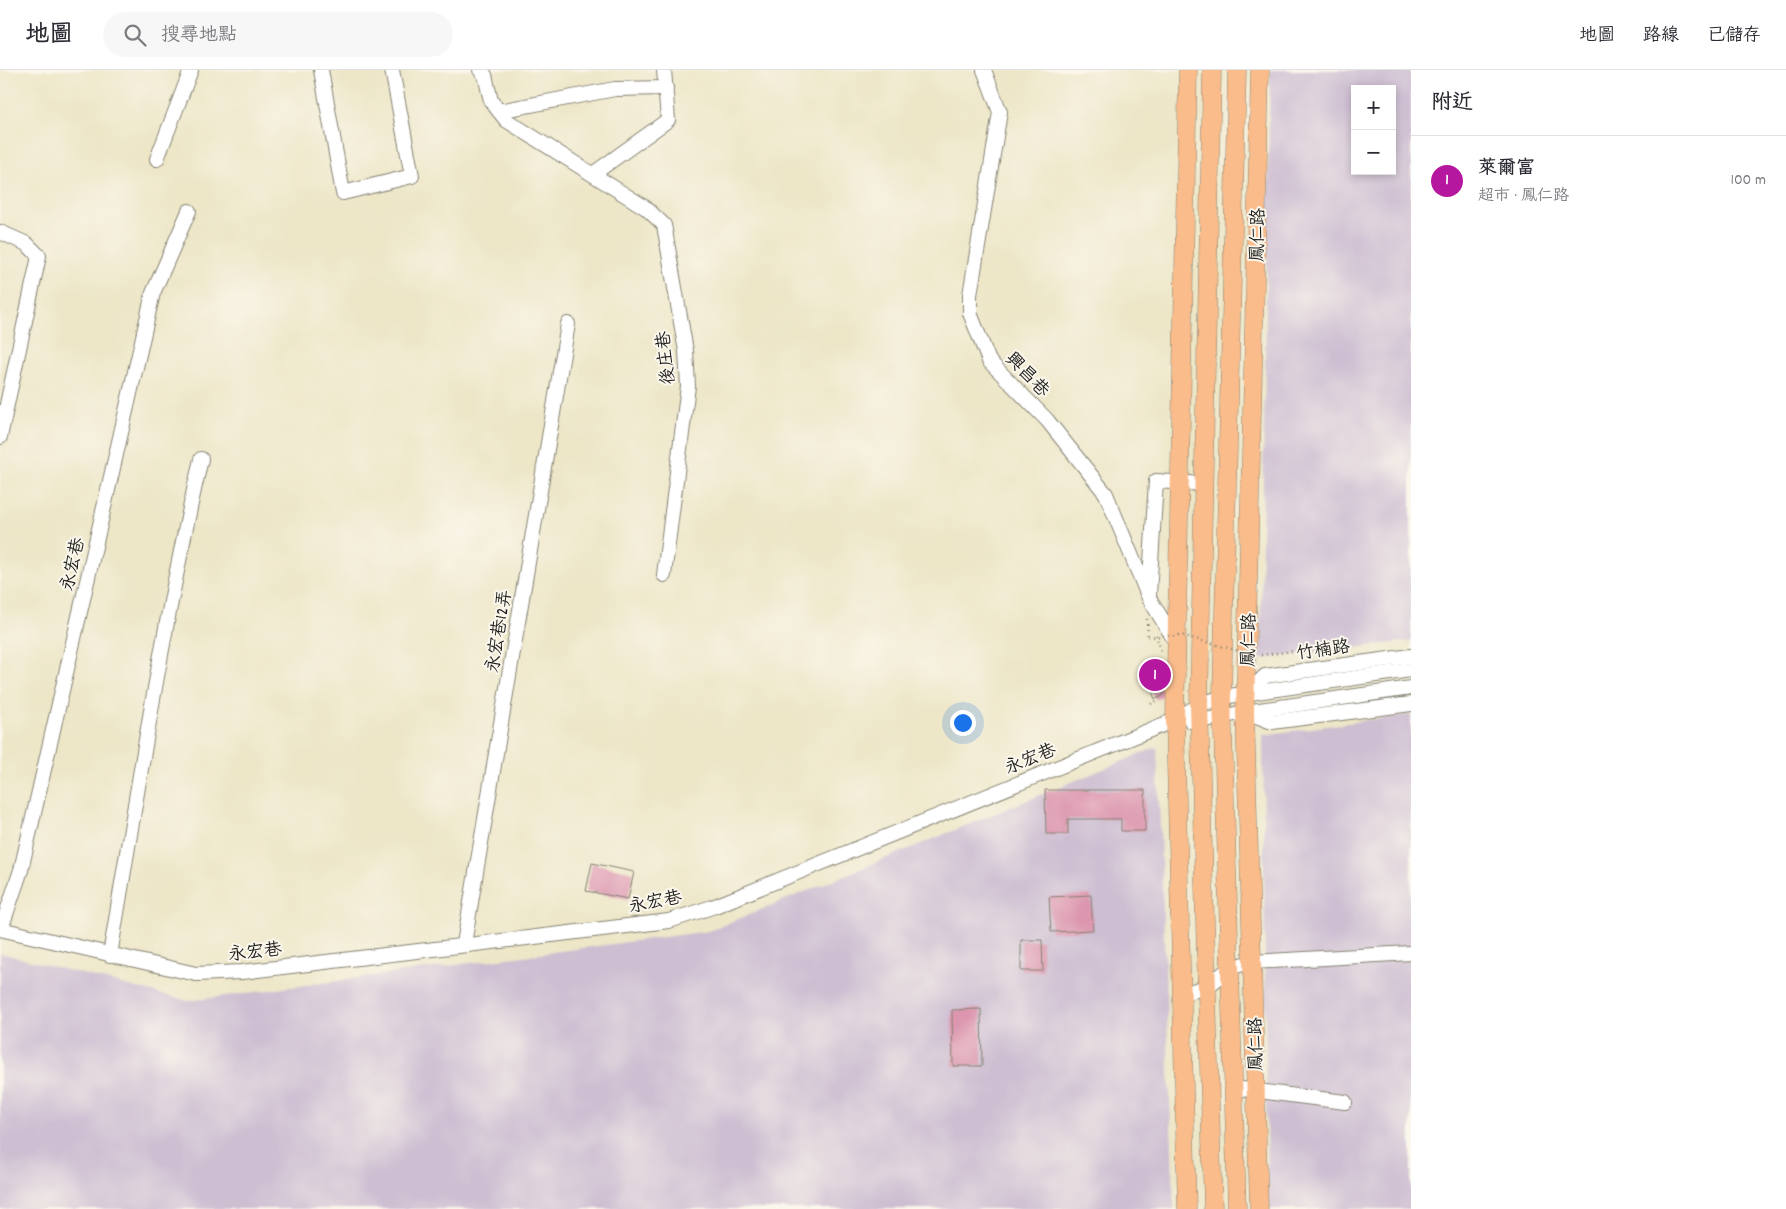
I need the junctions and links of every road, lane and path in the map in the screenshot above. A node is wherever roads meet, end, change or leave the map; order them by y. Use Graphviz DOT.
graph roads {
  1 [pos="191,70"];
  2 [pos="321,70"];
  3 [pos="392,70"];
  4 [pos="480,70"];
  5 [pos="664,70"];
  6 [pos="984,70"];
  7 [pos="1188,70"];
  8 [pos="1212,70"];
  9 [pos="1237,70"];
  10 [pos="1260,70"];
  11 [pos="666,88"];
  12 [pos="499,111"];
  13 [pos="157,160"];
  14 [pos="593,174"];
  15 [pos="189,211"];
  16 [pos="0,232"];
  17 [pos="568,324"];
  18 [pos="0,437"];
  19 [pos="201,458"];
  20 [pos="1180,482"];
  21 [pos="1204,484"];
  22 [pos="664,575"];
  23 [pos="1149,598"];
  24 [pos="1149,615"];
  25 [pos="1152,624"];
  26 [pos="1155,633"];
  27 [pos="1148,638"];
  28 [pos="1169,648"];
  29 [pos="1293,651"];
  30 [pos="1411,656"];
  31 [pos="1411,670"];
  32 [pos="1411,688"];
  33 [pos="1167,694"];
  34 [pos="1222,697"];
  35 [pos="1246,703"];
  36 [pos="1152,704"];
  37 [pos="1411,704"];
  38 [pos="1199,713"];
  39 [pos="1223,717"];
  40 [pos="1175,720"];
  41 [pos="1,929"];
  42 [pos="464,944"];
  43 [pos="1411,953"];
  44 [pos="110,955"];
  45 [pos="1253,962"];
  46 [pos="1231,967"];
  47 [pos="1207,986"];
  48 [pos="1182,994"];
  49 [pos="1234,1088"];
  50 [pos="1256,1092"];
  51 [pos="1345,1102"];
  52 [pos="1187,1209"];
  53 [pos="1213,1209"];
  54 [pos="1237,1209"];
  55 [pos="1259,1209"];
  1 -- 13 [label="street"];
  2 -- 3 [label="street"];
  4 -- 12 [label="street"];
  5 -- 11 [label="street"];
  6 -- 23 [label="street, 興昌巷"];
  7 -- 20 [label="main road"];
  8 -- 21 [label="main road"];
  9 -- 34 [label="main road, 鳳仁路"];
  10 -- 35 [label="main road, 鳳仁路"];
  11 -- 12 [label="street"];
  11 -- 14 [label="street"];
  12 -- 14 [label="street, 後庄巷"];
  14 -- 22 [label="street, 後庄巷"];
  15 -- 41 [label="street, 永宏巷"];
  16 -- 18 [label="street"];
  17 -- 42 [label="street, 永宏巷12弄"];
  19 -- 44 [label="street"];
  20 -- 21 [label="street"];
  20 -- 23 [label="street"];
  20 -- 28 [label="main road"];
  21 -- 38 [label="main road"];
  23 -- 28 [label="street, 興昌巷"];
  24 -- 25 [label="path"];
  26 -- 28 [label="path"];
  27 -- 29 [label="path, bridge"];
  28 -- 40 [label="main road"];
  30 -- 35 [label="street, 竹楠路"];
  31 -- 35 [label="street, 竹楠路"];
  32 -- 35 [label="street, 竹楠路"];
  33 -- 36 [label="path"];
  34 -- 35 [label="street, 竹楠路"];
  34 -- 38 [label="street, 竹楠路"];
  34 -- 39 [label="main road, 鳳仁路"];
  35 -- 37 [label="street, 竹楠路"];
  35 -- 39 [label="street, 竹楠路"];
  35 -- 45 [label="main road, 鳳仁路"];
  38 -- 39 [label="street, 竹楠路"];
  38 -- 40 [label="street, 竹楠路"];
  38 -- 47 [label="main road"];
  39 -- 46 [label="main road, 鳳仁路"];
  40 -- 42 [label="street, 永宏巷"];
  40 -- 48 [label="main road"];
  41 -- 44 [label="street, 永宏巷"];
  42 -- 44 [label="street, 永宏巷"];
  43 -- 45 [label="street"];
  45 -- 46 [label="street"];
  45 -- 50 [label="main road, 鳳仁路"];
  46 -- 47 [label="street"];
  46 -- 49 [label="main road, 鳳仁路"];
  47 -- 48 [label="street"];
  47 -- 53 [label="main road"];
  48 -- 52 [label="main road"];
  49 -- 50 [label="street"];
  49 -- 54 [label="main road, 鳳仁路"];
  50 -- 51 [label="street"];
  50 -- 55 [label="main road, 鳳仁路"];
}
